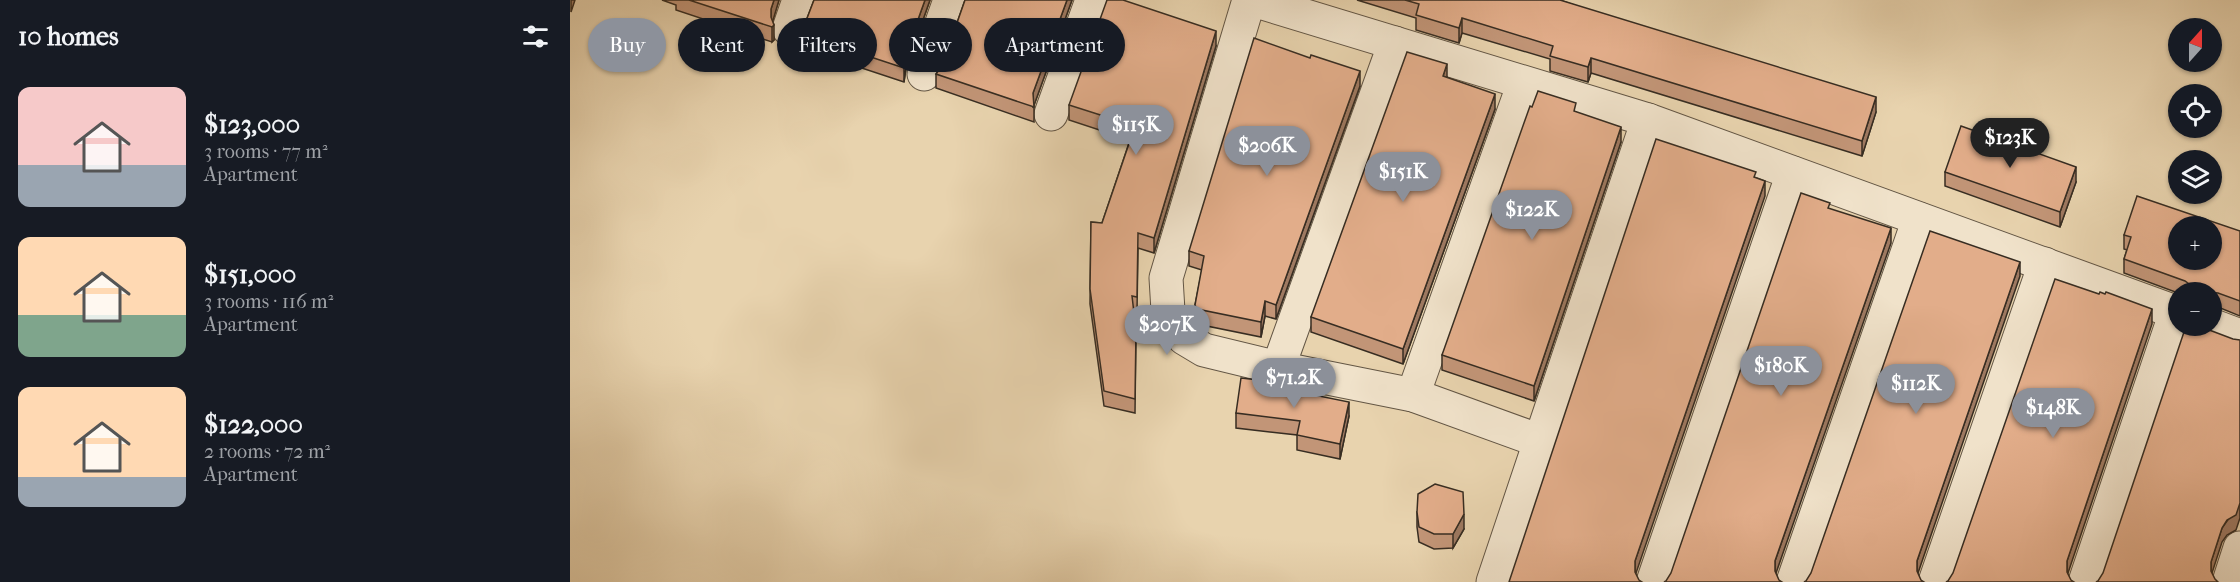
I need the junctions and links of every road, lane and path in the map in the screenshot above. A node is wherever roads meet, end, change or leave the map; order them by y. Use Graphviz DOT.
graph roads {
  1 [pos="950,0"];
  2 [pos="1092,0"];
  3 [pos="1251,0"];
  4 [pos="1395,43"];
  5 [pos="924,74"];
  6 [pos="1524,83"];
  7 [pos="1051,114"];
  8 [pos="1648,120"];
  9 [pos="1793,173"];
  10 [pos="1919,219"];
  11 [pos="2045,264"];
  12 [pos="2168,310"];
  13 [pos="2222,329"];
  14 [pos="2169,336"];
  15 [pos="2240,336"];
  16 [pos="1278,368"];
  17 [pos="1413,395"];
  18 [pos="1540,441"];
  19 [pos="2240,548"];
  20 [pos="1493,582"];
  21 [pos="1653,582"];
  22 [pos="1793,582"];
  23 [pos="1935,582"];
  24 [pos="2085,582"];
  25 [pos="2229,582"];
  1 -- 5 [label="street"];
  2 -- 7 [label="street"];
  3 -- 4 [label="street"];
  3 -- 16 [label="street"];
  4 -- 6 [label="street"];
  4 -- 16 [label="street"];
  6 -- 8 [label="street"];
  6 -- 17 [label="street"];
  8 -- 9 [label="street"];
  8 -- 18 [label="street"];
  9 -- 10 [label="street"];
  9 -- 21 [label="street"];
  10 -- 11 [label="street"];
  10 -- 22 [label="street"];
  11 -- 12 [label="street"];
  11 -- 23 [label="street"];
  13 -- 15 [label="street"];
  14 -- 24 [label="street"];
  16 -- 17 [label="street"];
  17 -- 18 [label="street"];
  18 -- 20 [label="street"];
  19 -- 25 [label="street"];
}
